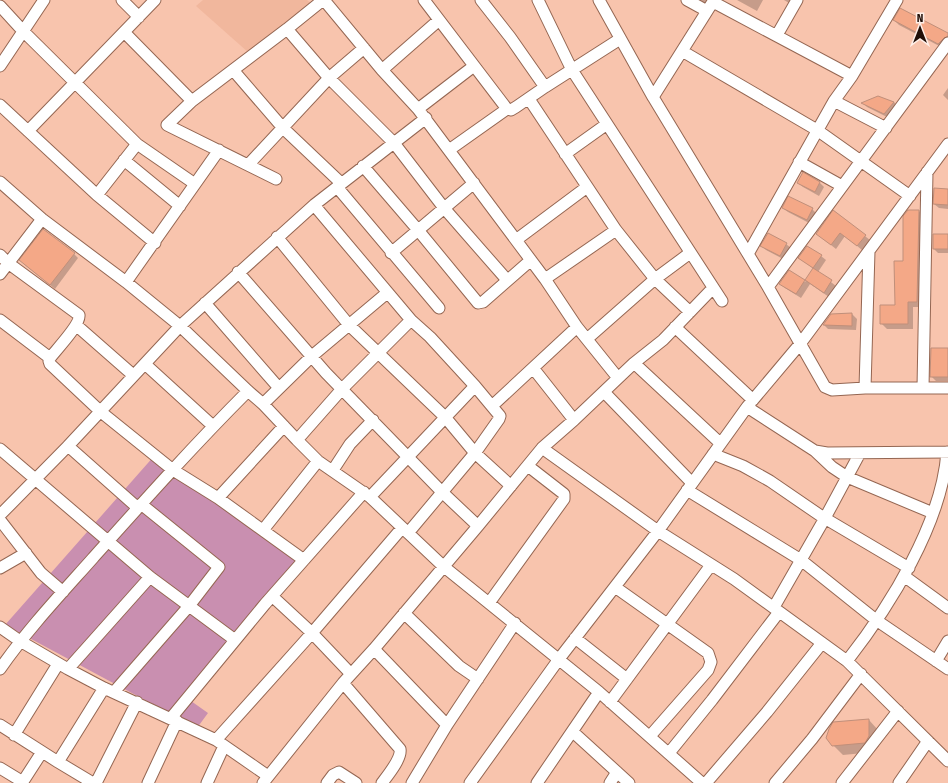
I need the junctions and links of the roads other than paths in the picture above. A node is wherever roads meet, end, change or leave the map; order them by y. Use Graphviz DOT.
graph roads {
  1 [pos="44,0"];
  2 [pos="122,0"];
  3 [pos="155,0"];
  4 [pos="424,0"];
  5 [pos="481,0"];
  6 [pos="539,0"];
  7 [pos="599,0"];
  8 [pos="687,0"];
  9 [pos="798,0"];
  10 [pos="897,0"];
  11 [pos="320,1"];
  12 [pos="711,4"];
  13 [pos="0,6"];
  14 [pos="139,17"];
  15 [pos="439,20"];
  16 [pos="287,29"];
  17 [pos="23,31"];
  18 [pos="124,32"];
  19 [pos="777,35"];
  20 [pos="620,39"];
  21 [pos="948,43"];
  22 [pos="364,48"];
  23 [pos="682,51"];
  24 [pos="0,66"];
  25 [pos="474,66"];
  26 [pos="233,70"];
  27 [pos="382,70"];
  28 [pos="572,70"];
  29 [pos="852,76"];
  30 [pos="329,78"];
  31 [pos="76,83"];
  32 [pos="545,87"];
  33 [pos="653,97"];
  34 [pos="529,99"];
  35 [pos="192,101"];
  36 [pos="834,101"];
  37 [pos="0,105"];
  38 [pos="418,108"];
  39 [pos="507,109"];
  40 [pos="426,118"];
  41 [pos="607,124"];
  42 [pos="283,128"];
  43 [pos="886,128"];
  44 [pos="817,130"];
  45 [pos="28,131"];
  46 [pos="394,143"];
  47 [pos="137,144"];
  48 [pos="948,144"];
  49 [pos="219,150"];
  50 [pos="449,150"];
  51 [pos="565,154"];
  52 [pos="944,155"];
  53 [pos="124,160"];
  54 [pos="799,162"];
  55 [pos="860,162"];
  56 [pos="248,165"];
  57 [pos="363,166"];
  58 [pos="927,172"];
  59 [pos="276,179"];
  60 [pos="0,182"];
  61 [pos="474,183"];
  62 [pos="195,184"];
  63 [pos="339,185"];
  64 [pos="842,186"];
  65 [pos="587,187"];
  66 [pos="97,195"];
  67 [pos="910,196"];
  68 [pos="314,205"];
  69 [pos="180,206"];
  70 [pos="444,208"];
  71 [pos="42,219"];
  72 [pos="418,230"];
  73 [pos="616,230"];
  74 [pos="277,238"];
  75 [pos="516,240"];
  76 [pos="155,243"];
  77 [pos="869,251"];
  78 [pos="391,253"];
  79 [pos="690,253"];
  80 [pos="748,254"];
  81 [pos="4,259"];
  82 [pos="531,260"];
  83 [pos="238,272"];
  84 [pos="0,274"];
  85 [pos="545,279"];
  86 [pos="655,279"];
  87 [pos="507,280"];
  88 [pos="126,282"];
  89 [pos="768,287"];
  90 [pos="713,288"];
  91 [pos="387,292"];
  92 [pos="722,301"];
  93 [pos="205,303"];
  94 [pos="439,308"];
  95 [pos="690,312"];
  96 [pos="0,320"];
  97 [pos="411,320"];
  98 [pos="76,325"];
  99 [pos="349,325"];
  100 [pos="180,326"];
  101 [pos="675,327"];
  102 [pos="577,328"];
  103 [pos="587,339"];
  104 [pos="800,344"];
  105 [pos="379,353"];
  106 [pos="312,356"];
  107 [pos="50,358"];
  108 [pos="634,363"];
  109 [pos="145,364"];
  110 [pos="533,368"];
  111 [pos="134,376"];
  112 [pos="618,378"];
  113 [pos="475,386"];
  114 [pos="279,388"];
  115 [pos="865,388"];
  116 [pos="923,388"];
  117 [pos="948,388"];
  118 [pos="342,389"];
  119 [pos="248,391"];
  120 [pos="604,392"];
  121 [pos="750,403"];
  122 [pos="263,404"];
  123 [pos="492,406"];
  124 [pos="101,412"];
  125 [pos="445,417"];
  126 [pos="373,420"];
  127 [pos="574,420"];
  128 [pos="213,426"];
  129 [pos="284,426"];
  130 [pos="297,440"];
  131 [pos="720,443"];
  132 [pos="68,446"];
  133 [pos="542,448"];
  134 [pos="0,449"];
  135 [pos="815,451"];
  136 [pos="947,452"];
  137 [pos="475,453"];
  138 [pos="860,453"];
  139 [pos="713,454"];
  140 [pos="408,456"];
  141 [pos="318,460"];
  142 [pos="528,466"];
  143 [pos="173,470"];
  144 [pos="333,470"];
  145 [pos="848,477"];
  146 [pos="35,480"];
  147 [pos="511,486"];
  148 [pos="690,486"];
  149 [pos="442,492"];
  150 [pos="367,494"];
  151 [pos="218,498"];
  152 [pos="139,506"];
  153 [pos="933,513"];
  154 [pos="0,515"];
  155 [pos="825,518"];
  156 [pos="0,520"];
  157 [pos="478,526"];
  158 [pos="263,530"];
  159 [pos="405,530"];
  160 [pos="658,531"];
  161 [pos="4,533"];
  162 [pos="107,542"];
  163 [pos="26,553"];
  164 [pos="304,560"];
  165 [pos="801,560"];
  166 [pos="711,565"];
  167 [pos="443,566"];
  168 [pos="0,568"];
  169 [pos="906,572"];
  170 [pos="150,577"];
  171 [pos="615,587"];
  172 [pos="63,592"];
  173 [pos="272,596"];
  174 [pos="489,603"];
  175 [pos="189,606"];
  176 [pos="948,608"];
  177 [pos="776,609"];
  178 [pos="404,613"];
  179 [pos="876,620"];
  180 [pos="515,624"];
  181 [pos="667,624"];
  182 [pos="0,627"];
  183 [pos="312,633"];
  184 [pos="575,638"];
  185 [pos="235,640"];
  186 [pos="20,641"];
  187 [pos="948,641"];
  188 [pos="822,643"];
  189 [pos="374,648"];
  190 [pos="559,659"];
  191 [pos="847,661"];
  192 [pos="936,661"];
  193 [pos="63,666"];
  194 [pos="0,669"];
  195 [pos="948,669"];
  196 [pos="351,674"];
  197 [pos="861,674"];
  198 [pos="478,679"];
  199 [pos="627,680"];
  200 [pos="343,683"];
  201 [pos="109,690"];
  202 [pos="599,692"];
  203 [pos="137,702"];
  204 [pos="610,702"];
  205 [pos="898,711"];
  206 [pos="174,720"];
  207 [pos="0,725"];
  208 [pos="447,725"];
  209 [pos="573,732"];
  210 [pos="14,735"];
  211 [pos="650,736"];
  212 [pos="928,741"];
  213 [pos="220,743"];
  214 [pos="42,752"];
  215 [pos="669,752"];
  216 [pos="948,761"];
  217 [pos="58,762"];
  218 [pos="0,768"];
  219 [pos="617,772"];
  220 [pos="266,779"];
  221 [pos="23,782"];
  222 [pos="95,783"];
  223 [pos="148,783"];
  224 [pos="207,783"];
  225 [pos="328,783"];
  226 [pos="356,783"];
  227 [pos="382,783"];
  228 [pos="412,783"];
  229 [pos="470,783"];
  230 [pos="538,783"];
  231 [pos="610,783"];
  232 [pos="629,783"];
  233 [pos="702,783"];
  234 [pos="706,783"];
  235 [pos="775,783"];
  236 [pos="842,783"];
  237 [pos="899,783"];
  1 -- 17 [label="street"];
  2 -- 14 [label="street"];
  3 -- 14 [label="street"];
  4 -- 15 [label="street"];
  5 -- 32 [label="street"];
  6 -- 28 [label="street"];
  7 -- 20 [label="street"];
  8 -- 12 [label="street"];
  9 -- 19 [label="street"];
  10 -- 29 [label="street"];
  11 -- 16 [label="street"];
  11 -- 22 [label="street"];
  12 -- 19 [label="street"];
  12 -- 23 [label="street"];
  13 -- 17 [label="street"];
  14 -- 18 [label="street"];
  15 -- 25 [label="street"];
  15 -- 27 [label="street"];
  16 -- 26 [label="street"];
  16 -- 30 [label="street"];
  17 -- 24 [label="street"];
  17 -- 31 [label="street"];
  18 -- 31 [label="street"];
  18 -- 35 [label="street"];
  19 -- 29 [label="street"];
  20 -- 28 [label="street"];
  20 -- 33 [label="street"];
  21 -- 43 [label="street"];
  22 -- 27 [label="street"];
  22 -- 30 [label="street"];
  23 -- 33 [label="street"];
  23 -- 44 [label="street"];
  25 -- 38 [label="street"];
  25 -- 39 [label="street"];
  26 -- 35 [label="street"];
  26 -- 42 [label="street"];
  27 -- 38 [label="street"];
  28 -- 32 [label="street"];
  28 -- 41 [label="street"];
  29 -- 36 [label="street"];
  30 -- 42 [label="street"];
  30 -- 46 [label="street"];
  31 -- 45 [label="street"];
  31 -- 47 [label="street"];
  32 -- 34 [label="street"];
  33 -- 80 [label="street"];
  34 -- 39 [label="street"];
  34 -- 51 [label="street"];
  35 -- 49 [label="street"];
  36 -- 43 [label="street"];
  36 -- 44 [label="street"];
  37 -- 45 [label="street"];
  38 -- 40 [label="street"];
  39 -- 50 [label="street"];
  40 -- 46 [label="street"];
  40 -- 50 [label="street"];
  41 -- 51 [label="street"];
  41 -- 79 [label="street"];
  42 -- 56 [label="street"];
  42 -- 63 [label="street"];
  43 -- 55 [label="street"];
  44 -- 54 [label="street"];
  44 -- 55 [label="street"];
  45 -- 66 [label="street"];
  46 -- 57 [label="street"];
  46 -- 70 [label="street"];
  47 -- 53 [label="street"];
  47 -- 62 [label="street"];
  48 -- 52 [label="street"];
  49 -- 56 [label="street"];
  49 -- 62 [label="street"];
  50 -- 61 [label="street"];
  51 -- 65 [label="street"];
  52 -- 58 [label="street"];
  53 -- 66 [label="street"];
  53 -- 69 [label="street"];
  54 -- 64 [label="street"];
  54 -- 80 [label="street"];
  55 -- 64 [label="street"];
  55 -- 67 [label="street"];
  56 -- 59 [label="street"];
  57 -- 63 [label="street"];
  57 -- 72 [label="street"];
  58 -- 67 [label="street"];
  58 -- 116 [label="street"];
  60 -- 71 [label="street"];
  61 -- 70 [label="street"];
  61 -- 75 [label="street"];
  62 -- 69 [label="street"];
  63 -- 68 [label="street"];
  63 -- 78 [label="street"];
  64 -- 89 [label="street"];
  65 -- 73 [label="street"];
  65 -- 75 [label="street"];
  66 -- 76 [label="street"];
  67 -- 77 [label="street"];
  68 -- 74 [label="street"];
  68 -- 91 [label="street"];
  69 -- 76 [label="street"];
  70 -- 72 [label="street"];
  70 -- 87 [label="street"];
  71 -- 81 [label="street"];
  71 -- 88 [label="street"];
  72 -- 78 [label="street"];
  72 -- 87 [label="street"];
  73 -- 85 [label="street"];
  73 -- 86 [label="street"];
  74 -- 83 [label="street"];
  74 -- 99 [label="street"];
  75 -- 82 [label="street"];
  76 -- 88 [label="street"];
  77 -- 104 [label="street"];
  77 -- 115 [label="street"];
  78 -- 94 [label="street"];
  79 -- 86 [label="street"];
  79 -- 90 [label="street"];
  80 -- 89 [label="street"];
  81 -- 84 [label="street"];
  81 -- 98 [label="street"];
  82 -- 85 [label="street"];
  82 -- 87 [label="street"];
  83 -- 93 [label="street"];
  83 -- 106 [label="street"];
  85 -- 102 [label="street"];
  86 -- 95 [label="street"];
  86 -- 103 [label="street"];
  88 -- 100 [label="street"];
  89 -- 104 [label="street"];
  90 -- 92 [label="street"];
  90 -- 95 [label="street"];
  91 -- 97 [label="street"];
  91 -- 99 [label="street"];
  93 -- 100 [label="street"];
  93 -- 114 [label="street"];
  95 -- 101 [label="street"];
  96 -- 107 [label="street"];
  97 -- 105 [label="street"];
  97 -- 113 [label="street"];
  98 -- 107 [label="street"];
  98 -- 111 [label="street"];
  99 -- 105 [label="street"];
  99 -- 106 [label="street"];
  100 -- 109 [label="street"];
  100 -- 119 [label="street"];
  101 -- 108 [label="street"];
  101 -- 121 [label="street"];
  102 -- 103 [label="street"];
  102 -- 110 [label="street"];
  103 -- 112 [label="street"];
  104 -- 115 [label="street"];
  104 -- 121 [label="street"];
  105 -- 118 [label="street"];
  105 -- 125 [label="street"];
  106 -- 114 [label="street"];
  106 -- 118 [label="street"];
  107 -- 124 [label="street"];
  108 -- 112 [label="street"];
  108 -- 131 [label="street"];
  109 -- 111 [label="street"];
  109 -- 128 [label="street"];
  110 -- 123 [label="street"];
  110 -- 127 [label="street"];
  111 -- 124 [label="street"];
  112 -- 120 [label="street"];
  113 -- 123 [label="street"];
  113 -- 125 [label="street"];
  114 -- 122 [label="street"];
  115 -- 116 [label="street"];
  116 -- 117 [label="street"];
  118 -- 126 [label="street"];
  118 -- 130 [label="street"];
  119 -- 122 [label="street"];
  119 -- 128 [label="street"];
  120 -- 127 [label="street"];
  120 -- 148 [label="street"];
  121 -- 131 [label="street"];
  121 -- 135 [label="street"];
  122 -- 129 [label="street"];
  123 -- 137 [label="street"];
  124 -- 132 [label="street"];
  124 -- 143 [label="street"];
  125 -- 137 [label="street"];
  125 -- 140 [label="street"];
  126 -- 140 [label="street"];
  126 -- 144 [label="street"];
  127 -- 133 [label="street"];
  128 -- 143 [label="street"];
  129 -- 130 [label="street"];
  129 -- 151 [label="street"];
  130 -- 141 [label="street"];
  131 -- 139 [label="street"];
  132 -- 146 [label="street"];
  132 -- 152 [label="street"];
  133 -- 142 [label="street"];
  133 -- 160 [label="street"];
  134 -- 146 [label="street"];
  135 -- 138 [label="street"];
  135 -- 145 [label="street"];
  136 -- 138 [label="street"];
  136 -- 153 [label="street"];
  137 -- 147 [label="street"];
  137 -- 149 [label="street"];
  138 -- 145 [label="street"];
  139 -- 148 [label="street"];
  139 -- 155 [label="street"];
  140 -- 149 [label="street"];
  140 -- 150 [label="street"];
  141 -- 144 [label="street"];
  141 -- 158 [label="street"];
  142 -- 147 [label="street"];
  142 -- 174 [label="street"];
  143 -- 151 [label="street"];
  143 -- 152 [label="street"];
  144 -- 150 [label="street"];
  145 -- 153 [label="street"];
  145 -- 155 [label="street"];
  146 -- 154 [label="street"];
  146 -- 162 [label="street"];
  147 -- 157 [label="street"];
  148 -- 160 [label="street"];
  148 -- 165 [label="street"];
  149 -- 157 [label="street"];
  149 -- 159 [label="street"];
  150 -- 159 [label="street"];
  150 -- 164 [label="street"];
  151 -- 158 [label="street"];
  152 -- 162 [label="street"];
  152 -- 175 [label="street"];
  153 -- 169 [label="street"];
  155 -- 165 [label="street"];
  155 -- 169 [label="street"];
  156 -- 161 [label="street"];
  157 -- 167 [label="street"];
  158 -- 164 [label="street"];
  159 -- 167 [label="street"];
  159 -- 183 [label="street"];
  160 -- 166 [label="street"];
  160 -- 171 [label="street"];
  161 -- 163 [label="street"];
  162 -- 170 [label="street"];
  162 -- 172 [label="street"];
  163 -- 168 [label="street"];
  163 -- 172 [label="street"];
  164 -- 173 [label="street"];
  165 -- 177 [label="street"];
  165 -- 179 [label="street"];
  166 -- 177 [label="street"];
  166 -- 181 [label="street"];
  167 -- 174 [label="street"];
  167 -- 178 [label="street"];
  169 -- 176 [label="street"];
  169 -- 179 [label="street"];
  170 -- 175 [label="street"];
  170 -- 193 [label="street"];
  171 -- 181 [label="street"];
  171 -- 184 [label="street"];
  172 -- 186 [label="street"];
  173 -- 183 [label="street"];
  173 -- 185 [label="street"];
  174 -- 180 [label="street"];
  175 -- 185 [label="street"];
  175 -- 201 [label="street"];
  177 -- 188 [label="street"];
  177 -- 215 [label="street"];
  178 -- 189 [label="street"];
  178 -- 198 [label="street"];
  179 -- 191 [label="street"];
  179 -- 192 [label="street"];
  180 -- 190 [label="street"];
  180 -- 198 [label="street"];
  181 -- 199 [label="street"];
  181 -- 211 [label="street"];
  182 -- 186 [label="street"];
  183 -- 196 [label="street"];
  183 -- 213 [label="street"];
  184 -- 190 [label="street"];
  184 -- 199 [label="street"];
  185 -- 206 [label="street"];
  186 -- 193 [label="street"];
  186 -- 194 [label="street"];
  187 -- 192 [label="street"];
  188 -- 191 [label="street"];
  188 -- 234 [label="street"];
  189 -- 196 [label="street"];
  189 -- 208 [label="street"];
  190 -- 202 [label="street"];
  190 -- 229 [label="street"];
  191 -- 197 [label="street"];
  192 -- 195 [label="street"];
  193 -- 201 [label="street"];
  193 -- 210 [label="street"];
  196 -- 200 [label="street"];
  197 -- 205 [label="street"];
  197 -- 235 [label="street"];
  198 -- 208 [label="street"];
  199 -- 204 [label="street"];
  200 -- 220 [label="street"];
  200 -- 227 [label="street"];
  201 -- 203 [label="street"];
  201 -- 217 [label="street"];
  202 -- 204 [label="street"];
  202 -- 209 [label="street"];
  203 -- 206 [label="street"];
  203 -- 222 [label="street"];
  204 -- 211 [label="street"];
  205 -- 212 [label="street"];
  205 -- 236 [label="street"];
  206 -- 213 [label="street"];
  206 -- 223 [label="street"];
  207 -- 210 [label="street"];
  208 -- 228 [label="street"];
  209 -- 219 [label="street"];
  209 -- 230 [label="street"];
  210 -- 214 [label="street"];
  211 -- 215 [label="street"];
  212 -- 216 [label="street"];
  212 -- 237 [label="street"];
  213 -- 220 [label="street"];
  213 -- 224 [label="street"];
  214 -- 217 [label="street"];
  214 -- 221 [label="street"];
  215 -- 233 [label="street"];
  217 -- 222 [label="street"];
  218 -- 221 [label="street"];
  219 -- 231 [label="street"];
  219 -- 232 [label="street"];
  225 -- 226 [label="street"];
}
